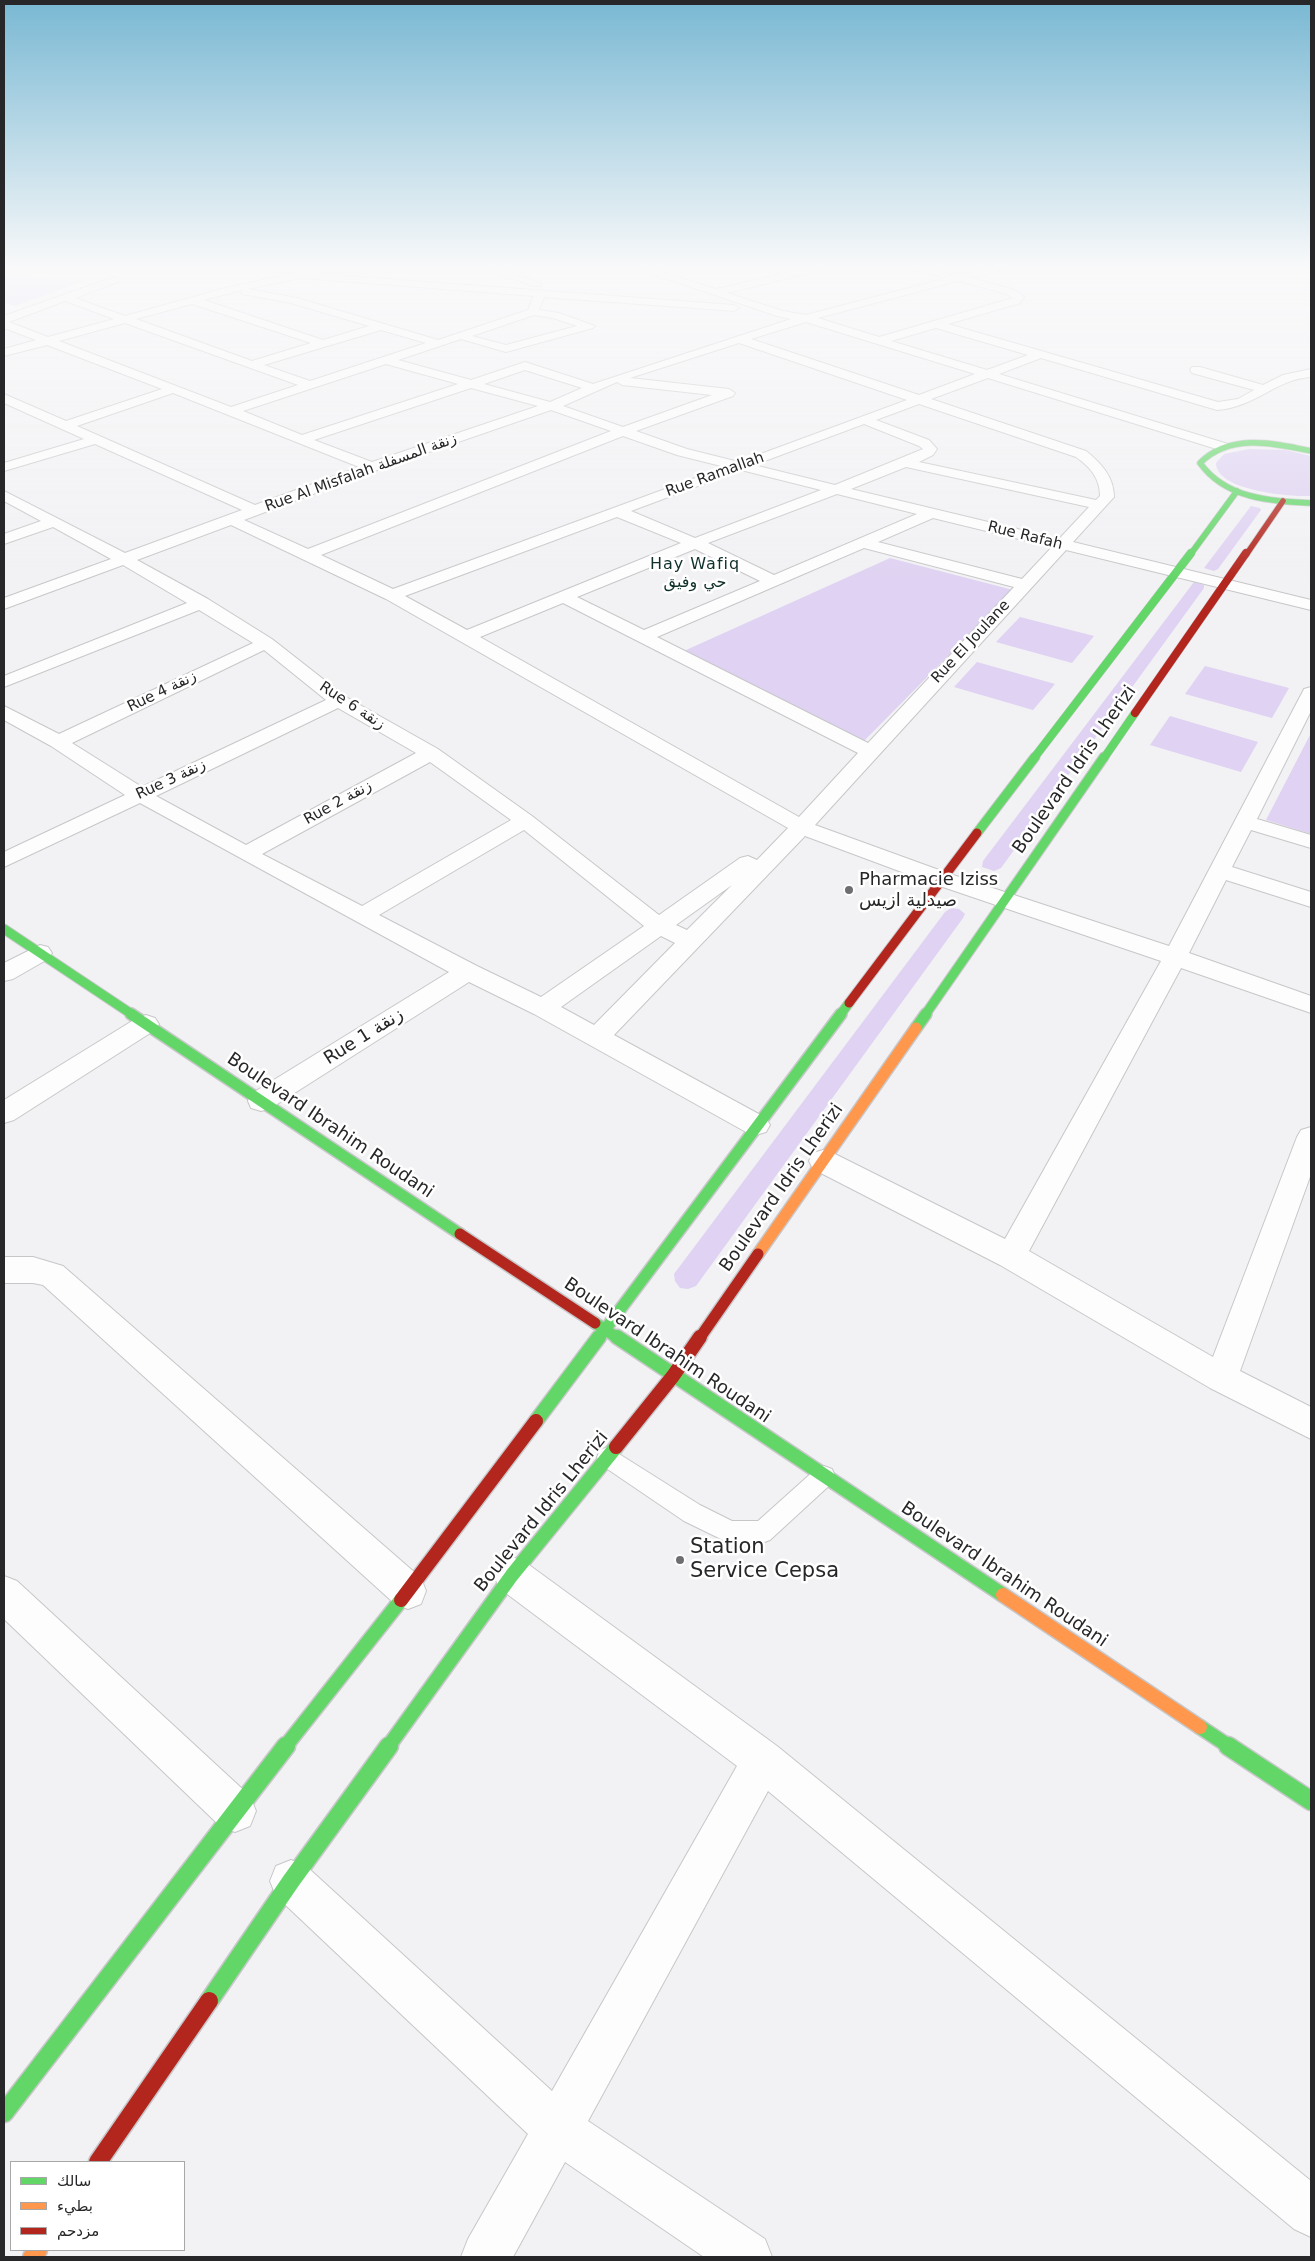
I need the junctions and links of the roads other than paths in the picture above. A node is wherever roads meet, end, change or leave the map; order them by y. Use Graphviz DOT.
graph roads {
  1 [pos="123,371"];
  2 [pos="270,371"];
  3 [pos="352,371"];
  4 [pos="420,371"];
  5 [pos="510,371"];
  6 [pos="539,371"];
  7 [pos="641,371"];
  8 [pos="833,371"];
  9 [pos="955,371"];
  10 [pos="959,371"];
  11 [pos="999,371"];
  12 [pos="1093,371"];
  13 [pos="1198,371"];
  14 [pos="1311,373"];
  15 [pos="980,378"];
  16 [pos="612,380"];
  17 [pos="467,384"];
  18 [pos="309,385"];
  19 [pos="594,388"];
  20 [pos="174,390"];
  21 [pos="1266,390"];
  22 [pos="4,398"];
  23 [pos="921,400"];
  24 [pos="551,406"];
  25 [pos="231,411"];
  26 [pos="864,420"];
  27 [pos="64,426"];
  28 [pos="624,431"];
  29 [pos="94,440"];
  30 [pos="301,440"];
  31 [pos="1223,447"];
  32 [pos="1311,450"];
  33 [pos="1206,454"];
  34 [pos="905,462"];
  35 [pos="738,466"];
  36 [pos="4,467"];
  37 [pos="372,467"];
  38 [pos="835,490"];
  39 [pos="1237,491"];
  40 [pos="4,495"];
  41 [pos="1283,501"];
  42 [pos="1311,503"];
  43 [pos="1099,506"];
  44 [pos="256,511"];
  45 [pos="618,511"];
  46 [pos="931,513"];
  47 [pos="234,520"];
  48 [pos="52,522"];
  49 [pos="4,539"];
  50 [pos="861,542"];
  51 [pos="695,543"];
  52 [pos="1061,545"];
  53 [pos="308,555"];
  54 [pos="126,560"];
  55 [pos="1177,573"];
  56 [pos="772,580"];
  57 [pos="1227,584"];
  58 [pos="1024,585"];
  59 [pos="392,595"];
  60 [pos="564,597"];
  61 [pos="202,603"];
  62 [pos="4,604"];
  63 [pos="1311,605"];
  64 [pos="468,636"];
  65 [pos="643,637"];
  66 [pos="266,643"];
  67 [pos="4,682"];
  68 [pos="1311,693"];
  69 [pos="339,700"];
  70 [pos="4,712"];
  71 [pos="58,742"];
  72 [pos="869,751"];
  73 [pos="431,753"];
  74 [pos="140,795"];
  75 [pos="525,820"];
  76 [pos="1246,822"];
  77 [pos="801,827"];
  78 [pos="1311,842"];
  79 [pos="246,854"];
  80 [pos="4,860"];
  81 [pos="1221,871"];
  82 [pos="942,879"];
  83 [pos="1004,900"];
  84 [pos="1311,900"];
  85 [pos="363,915"];
  86 [pos="659,926"];
  87 [pos="4,929"];
  88 [pos="690,941"];
  89 [pos="40,953"];
  90 [pos="1175,957"];
  91 [pos="468,972"];
  92 [pos="4,973"];
  93 [pos="1311,1005"];
  94 [pos="543,1008"];
  95 [pos="146,1024"];
  96 [pos="597,1037"];
  97 [pos="261,1101"];
  98 [pos="4,1112"];
  99 [pos="756,1125"];
  100 [pos="1311,1137"];
  101 [pos="822,1161"];
  102 [pos="1011,1256"];
  103 [pos="4,1270"];
  104 [pos="605,1330"];
  105 [pos="673,1376"];
  106 [pos="1221,1378"];
  107 [pos="1311,1424"];
  108 [pos="608,1457"];
  109 [pos="824,1476"];
  110 [pos="512,1574"];
  111 [pos="408,1591"];
  112 [pos="4,1594"];
  113 [pos="763,1760"];
  114 [pos="1311,1801"];
  115 [pos="235,1811"];
  116 [pos="291,1881"];
  117 [pos="4,2113"];
  118 [pos="558,2129"];
  119 [pos="99,2161"];
  120 [pos="1311,2212"];
  121 [pos="486,2257"];
  122 [pos="747,2257"];
  1 -- 20 [label="street"];
  2 -- 18 [label="street"];
  3 -- 18 [label="street"];
  4 -- 17 [label="street, Rue Rafah"];
  5 -- 17 [label="street"];
  6 -- 19 [label="street"];
  7 -- 16 [label="street, Rue Al Misfalah زنقة المسفلة"];
  8 -- 23 [label="street"];
  9 -- 15 [label="street"];
  10 -- 15 [label="street"];
  11 -- 15 [label="street, Rue Ramallah"];
  12 -- 21 [label="street"];
  13 -- 21 [label="street"];
  14 -- 21 [label="street"];
  15 -- 23 [label="street, Rue Ramallah"];
  15 -- 31 [label="street"];
  15 -- 33 [label="street"];
  16 -- 19 [label="street, Rue Al Misfalah زنقة المسفلة"];
  16 -- 28 [label="street"];
  17 -- 24 [label="street, Rue Rafah"];
  17 -- 30 [label="street"];
  18 -- 25 [label="street"];
  19 -- 24 [label="street, Rue Al Misfalah زنقة المسفلة"];
  20 -- 25 [label="street"];
  20 -- 27 [label="street"];
  22 -- 27 [label="street"];
  23 -- 26 [label="street, Rue Ramallah"];
  23 -- 43 [label="street, Rue El Joulane"];
  24 -- 28 [label="street, Rue Rafah"];
  24 -- 37 [label="street, Rue Al Misfalah زنقة المسفلة"];
  25 -- 30 [label="street"];
  26 -- 34 [label="street"];
  26 -- 35 [label="street, Rue Ramallah"];
  27 -- 29 [label="street"];
  28 -- 35 [label="street, Rue Rafah"];
  28 -- 53 [label="street"];
  29 -- 36 [label="street"];
  29 -- 44 [label="street"];
  30 -- 37 [label="street"];
  31 -- 32 [label="main road"];
  31 -- 33 [label="main road"];
  33 -- 39 [label="main road"];
  34 -- 38 [label="street"];
  34 -- 43 [label="street"];
  35 -- 38 [label="street, Rue Rafah"];
  35 -- 45 [label="street, Rue Ramallah"];
  37 -- 44 [label="street, Rue Al Misfalah زنقة المسفلة"];
  38 -- 46 [label="street, Rue Rafah"];
  38 -- 51 [label="street"];
  39 -- 41 [label="main road"];
  39 -- 55 [label="main road, Boulevard Idris Lherizi"];
  40 -- 48 [label="street, Rue 6 زنقة"];
  41 -- 42 [label="main road"];
  41 -- 57 [label="main road, Boulevard Idris Lherizi"];
  43 -- 52 [label="street, Rue El Joulane"];
  44 -- 47 [label="street, Rue Al Misfalah زنقة المسفلة"];
  45 -- 51 [label="street"];
  45 -- 59 [label="street, Rue Ramallah"];
  46 -- 50 [label="street"];
  46 -- 52 [label="street, Rue Rafah"];
  47 -- 53 [label="street"];
  47 -- 54 [label="street, Rue Al Misfalah زنقة المسفلة"];
  48 -- 49 [label="street"];
  48 -- 54 [label="street, Rue 6 زنقة"];
  50 -- 56 [label="street"];
  50 -- 58 [label="street"];
  51 -- 56 [label="street"];
  51 -- 60 [label="street"];
  52 -- 55 [label="street, Rue Rafah"];
  52 -- 58 [label="street, Rue El Joulane"];
  53 -- 59 [label="street"];
  54 -- 61 [label="street, Rue 6 زنقة"];
  54 -- 62 [label="street, Rue Al Misfalah زنقة المسفلة"];
  55 -- 57 [label="street, Rue Rafah"];
  55 -- 82 [label="main road, Boulevard Idris Lherizi"];
  56 -- 65 [label="street"];
  57 -- 63 [label="street, Rue Rafah"];
  57 -- 83 [label="main road, Boulevard Idris Lherizi"];
  58 -- 72 [label="street, Rue El Joulane"];
  59 -- 64 [label="street"];
  60 -- 64 [label="street"];
  60 -- 65 [label="street"];
  61 -- 66 [label="street, Rue 6 زنقة"];
  61 -- 67 [label="street"];
  64 -- 77 [label="street"];
  65 -- 72 [label="street"];
  66 -- 69 [label="street, Rue 6 زنقة"];
  66 -- 71 [label="street, Rue 4 زنقة"];
  68 -- 76 [label="street"];
  69 -- 73 [label="street, Rue 6 زنقة"];
  69 -- 74 [label="street, Rue 3 زنقة"];
  70 -- 71 [label="street"];
  71 -- 74 [label="street"];
  72 -- 77 [label="street, Rue El Joulane"];
  73 -- 75 [label="street, Rue 6 زنقة"];
  73 -- 79 [label="street, Rue 2 زنقة"];
  74 -- 79 [label="street"];
  74 -- 80 [label="street, Rue 3 زنقة"];
  75 -- 85 [label="street"];
  75 -- 86 [label="street, Rue 6 زنقة"];
  76 -- 78 [label="street"];
  76 -- 81 [label="street"];
  77 -- 82 [label="street"];
  77 -- 86 [label="street"];
  77 -- 88 [label="street"];
  79 -- 85 [label="street"];
  81 -- 84 [label="street"];
  81 -- 90 [label="street"];
  82 -- 83 [label="street"];
  82 -- 99 [label="main road, Boulevard Idris Lherizi"];
  83 -- 90 [label="street"];
  83 -- 101 [label="main road, Boulevard Idris Lherizi"];
  85 -- 91 [label="street"];
  86 -- 88 [label="street, Rue 6 زنقة"];
  86 -- 94 [label="street"];
  87 -- 89 [label="main road, Boulevard Ibrahim Roudani"];
  88 -- 96 [label="street"];
  89 -- 92 [label="street"];
  89 -- 95 [label="main road, Boulevard Ibrahim Roudani"];
  90 -- 93 [label="street"];
  90 -- 102 [label="street"];
  91 -- 94 [label="street"];
  91 -- 97 [label="street, Rue 1 زنقة"];
  94 -- 96 [label="street"];
  95 -- 97 [label="main road, Boulevard Ibrahim Roudani"];
  95 -- 98 [label="street"];
  96 -- 99 [label="street"];
  97 -- 104 [label="main road, Boulevard Ibrahim Roudani"];
  99 -- 104 [label="main road, Boulevard Idris Lherizi"];
  100 -- 106 [label="street"];
  101 -- 102 [label="street"];
  101 -- 105 [label="main road, Boulevard Idris Lherizi"];
  102 -- 106 [label="street"];
  103 -- 111 [label="street"];
  104 -- 105 [label="main road, Boulevard Ibrahim Roudani"];
  104 -- 111 [label="main road, Boulevard Idris Lherizi"];
  105 -- 108 [label="main road, Boulevard Idris Lherizi"];
  105 -- 109 [label="main road, Boulevard Ibrahim Roudani"];
  106 -- 107 [label="street"];
  108 -- 109 [label="lane"];
  108 -- 110 [label="main road, Boulevard Idris Lherizi"];
  109 -- 114 [label="main road, Boulevard Ibrahim Roudani"];
  110 -- 113 [label="street"];
  110 -- 116 [label="main road, Boulevard Idris Lherizi"];
  111 -- 115 [label="main road, Boulevard Idris Lherizi"];
  112 -- 115 [label="street"];
  113 -- 118 [label="street"];
  113 -- 120 [label="street"];
  115 -- 117 [label="main road, Boulevard Idris Lherizi"];
  116 -- 118 [label="street"];
  116 -- 119 [label="main road, Boulevard Idris Lherizi"];
  118 -- 121 [label="street"];
  118 -- 122 [label="street"];
}
